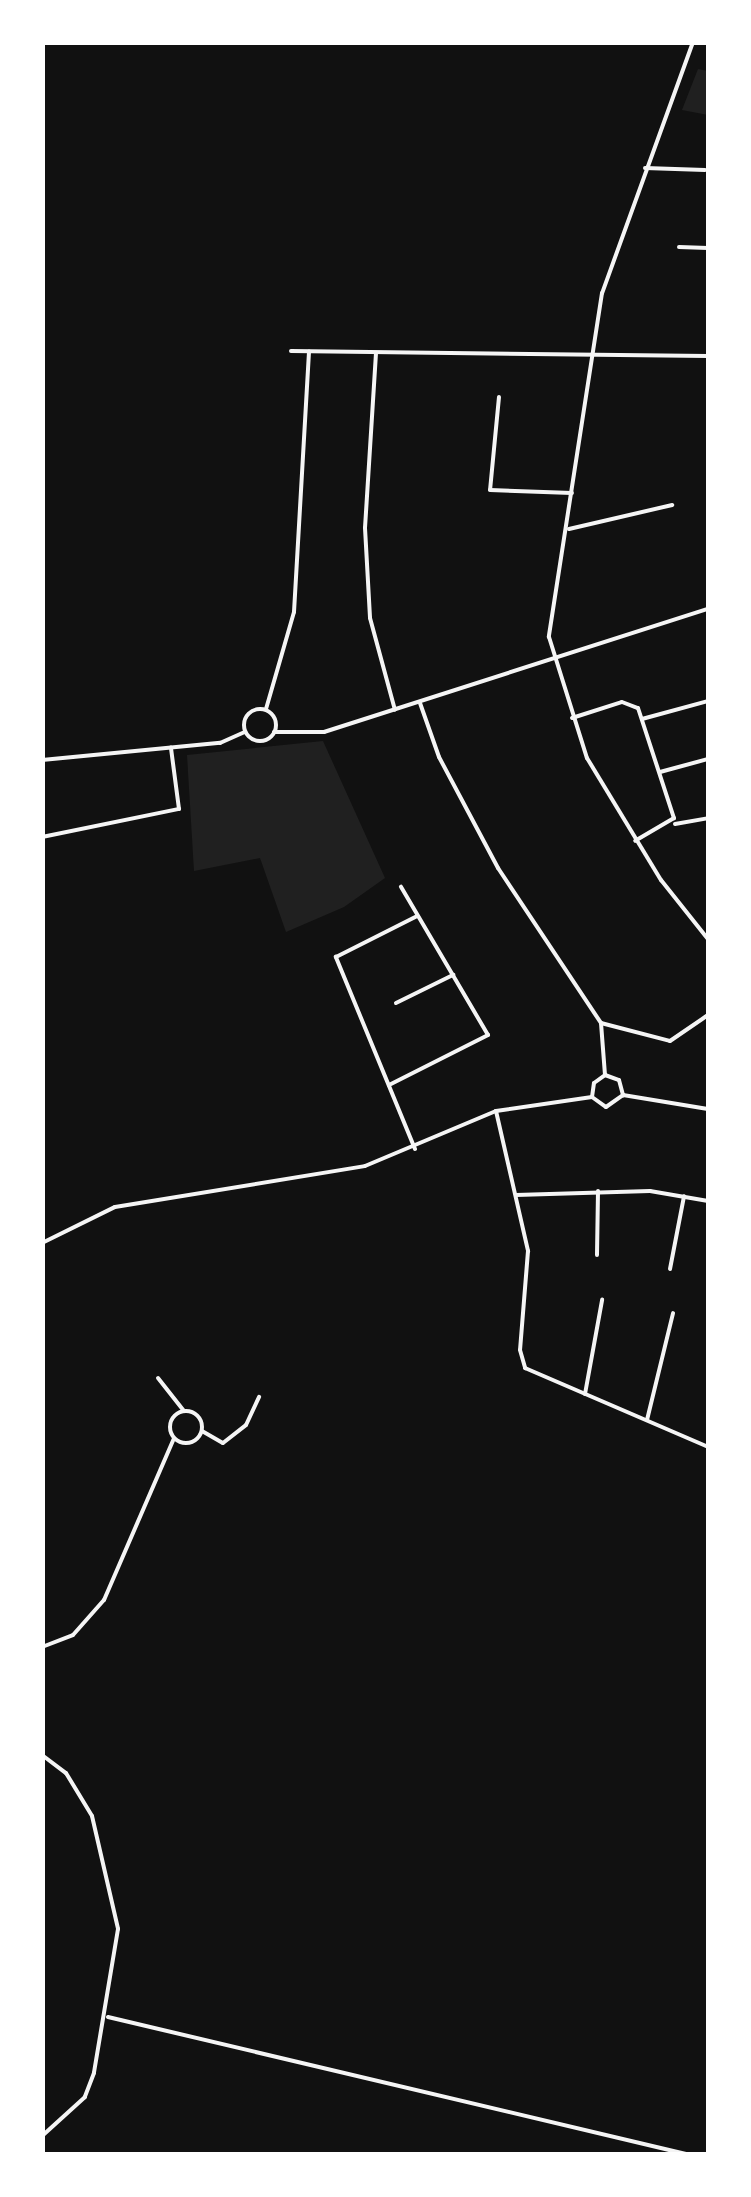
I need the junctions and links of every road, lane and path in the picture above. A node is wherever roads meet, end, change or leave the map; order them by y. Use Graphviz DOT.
graph roads {
  1 [pos="693,42"];
  2 [pos="645,168"];
  3 [pos="705,170"];
  4 [pos="679,247"];
  5 [pos="708,248"];
  6 [pos="291,351"];
  7 [pos="309,351"];
  8 [pos="376,353"];
  9 [pos="588,356"];
  10 [pos="708,356"];
  11 [pos="499,397"];
  12 [pos="574,493"];
  13 [pos="672,506"];
  14 [pos="568,528"];
  15 [pos="708,609"];
  16 [pos="551,659"];
  17 [pos="708,701"];
  18 [pos="420,703"];
  19 [pos="266,710"];
  20 [pos="395,710"];
  21 [pos="572,718"];
  22 [pos="642,719"];
  23 [pos="245,732"];
  24 [pos="274,732"];
  25 [pos="171,748"];
  26 [pos="708,759"];
  27 [pos="42,760"];
  28 [pos="659,772"];
  29 [pos="708,818"];
  30 [pos="672,824"];
  31 [pos="42,836"];
  32 [pos="636,841"];
  33 [pos="401,886"];
  34 [pos="416,916"];
  35 [pos="708,939"];
  36 [pos="453,976"];
  37 [pos="396,1003"];
  38 [pos="708,1015"];
  39 [pos="601,1023"];
  40 [pos="605,1075"];
  41 [pos="389,1085"];
  42 [pos="623,1095"];
  43 [pos="592,1096"];
  44 [pos="708,1109"];
  45 [pos="496,1111"];
  46 [pos="415,1148"];
  47 [pos="598,1190"];
  48 [pos="516,1195"];
  49 [pos="684,1196"];
  50 [pos="708,1202"];
  51 [pos="42,1244"];
  52 [pos="597,1255"];
  53 [pos="670,1268"];
  54 [pos="602,1300"];
  55 [pos="673,1313"];
  56 [pos="158,1378"];
  57 [pos="584,1396"];
  58 [pos="260,1398"];
  59 [pos="184,1411"];
  60 [pos="647,1421"];
  61 [pos="202,1431"];
  62 [pos="174,1438"];
  63 [pos="708,1445"];
  64 [pos="42,1647"];
  65 [pos="42,1755"];
  66 [pos="108,2016"];
  67 [pos="42,2136"];
  68 [pos="686,2154"];
  1 -- 2 [label="street"];
  2 -- 3 [label="street"];
  2 -- 9 [label="street"];
  4 -- 5 [label="street"];
  6 -- 7 [label="street"];
  7 -- 8 [label="street"];
  7 -- 19 [label="street"];
  8 -- 9 [label="street"];
  8 -- 20 [label="street"];
  9 -- 10 [label="street"];
  9 -- 12 [label="street"];
  11 -- 12 [label="street"];
  12 -- 14 [label="street"];
  13 -- 14 [label="street"];
  14 -- 16 [label="street"];
  15 -- 16 [label="street"];
  16 -- 18 [label="street"];
  16 -- 21 [label="street"];
  17 -- 22 [label="street"];
  18 -- 20 [label="street"];
  18 -- 39 [label="street"];
  19 -- 23 [label="street"];
  19 -- 24 [label="street"];
  20 -- 24 [label="street"];
  21 -- 22 [label="street"];
  21 -- 32 [label="street"];
  22 -- 28 [label="street"];
  23 -- 24 [label="street"];
  23 -- 25 [label="street"];
  25 -- 27 [label="street"];
  25 -- 31 [label="street"];
  26 -- 28 [label="street"];
  28 -- 30 [label="street"];
  29 -- 30 [label="street"];
  30 -- 32 [label="street"];
  32 -- 35 [label="street"];
  33 -- 34 [label="street"];
  34 -- 36 [label="street"];
  34 -- 41 [label="street"];
  36 -- 37 [label="street"];
  36 -- 41 [label="street"];
  38 -- 39 [label="street"];
  39 -- 40 [label="street"];
  40 -- 42 [label="street"];
  40 -- 43 [label="street"];
  41 -- 46 [label="street"];
  42 -- 43 [label="street"];
  42 -- 44 [label="street"];
  43 -- 45 [label="street"];
  45 -- 46 [label="street"];
  45 -- 48 [label="street"];
  46 -- 51 [label="street"];
  47 -- 48 [label="street"];
  47 -- 49 [label="street"];
  47 -- 52 [label="street"];
  48 -- 57 [label="street"];
  49 -- 50 [label="street"];
  49 -- 53 [label="street"];
  54 -- 57 [label="street"];
  55 -- 60 [label="street"];
  56 -- 59 [label="street"];
  57 -- 60 [label="street"];
  58 -- 61 [label="street"];
  59 -- 61 [label="street"];
  59 -- 62 [label="street"];
  60 -- 63 [label="street"];
  61 -- 62 [label="street"];
  62 -- 64 [label="street"];
  65 -- 66 [label="street"];
  66 -- 67 [label="street"];
  66 -- 68 [label="street"];
}
